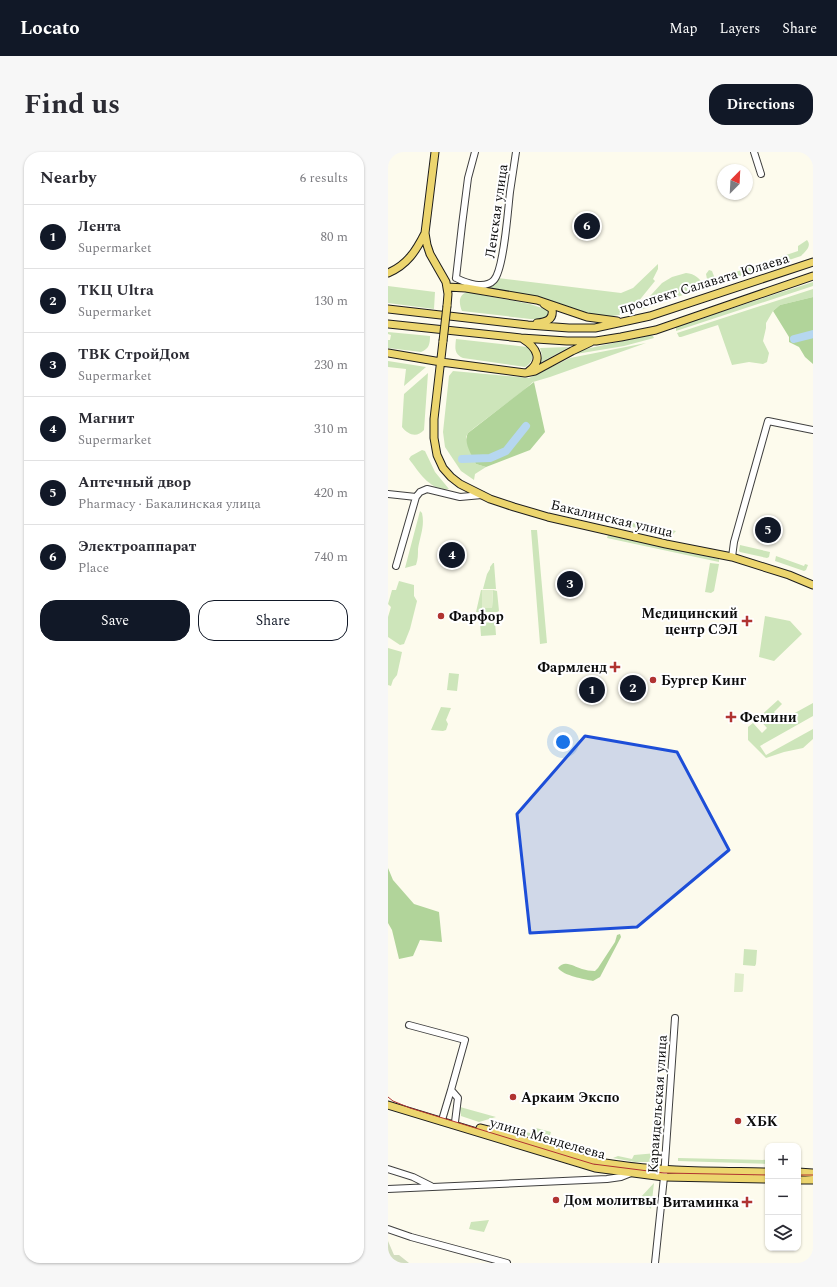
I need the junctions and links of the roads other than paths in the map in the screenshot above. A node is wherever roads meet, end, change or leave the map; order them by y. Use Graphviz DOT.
graph roads {
  1 [pos="435,152"];
  2 [pos="475,152"];
  3 [pos="516,152"];
  4 [pos="754,152"];
  5 [pos="761,174"];
  6 [pos="425,234"];
  7 [pos="813,262"];
  8 [pos="388,273"];
  9 [pos="813,276"];
  10 [pos="456,278"];
  11 [pos="446,284"];
  12 [pos="537,300"];
  13 [pos="388,309"];
  14 [pos="623,322"];
  15 [pos="388,324"];
  16 [pos="528,325"];
  17 [pos="521,338"];
  18 [pos="596,341"];
  19 [pos="388,353"];
  20 [pos="441,362"];
  21 [pos="525,373"];
  22 [pos="813,430"];
  23 [pos="388,494"];
  24 [pos="482,495"];
  25 [pos="416,497"];
  26 [pos="732,557"];
  27 [pos="396,566"];
  28 [pos="813,585"];
  29 [pos="675,1018"];
  30 [pos="409,1025"];
  31 [pos="451,1090"];
  32 [pos="388,1105"];
  33 [pos="442,1120"];
  34 [pos="455,1122"];
  35 [pos="388,1169"];
  36 [pos="632,1169"];
  37 [pos="765,1172"];
  38 [pos="801,1172"];
  39 [pos="664,1173"];
  40 [pos="813,1173"];
  41 [pos="765,1179"];
  42 [pos="801,1180"];
  43 [pos="813,1180"];
  44 [pos="432,1187"];
  45 [pos="388,1189"];
  46 [pos="388,1229"];
  47 [pos="507,1263"];
  48 [pos="655,1263"];
  1 -- 6 [label="main road"];
  2 -- 10 [label="street"];
  3 -- 10 [label="street, Ленская улица"];
  4 -- 5 [label="street"];
  6 -- 8 [label="main road"];
  6 -- 11 [label="main road"];
  7 -- 14 [label="main road, проспект Салавата Юлаева"];
  9 -- 18 [label="main road, проспект Салавата Юлаева"];
  10 -- 11 [label="street"];
  11 -- 12 [label="main road"];
  11 -- 20 [label="main road, Бакалинская улица, bridge"];
  12 -- 14 [label="main road"];
  12 -- 16 [label="main road"];
  13 -- 16 [label="main road, проспект Салавата Юлаева"];
  14 -- 16 [label="main road, проспект Салавата Юлаева"];
  15 -- 17 [label="main road, проспект Салавата Юлаева"];
  17 -- 18 [label="main road, проспект Салавата Юлаева"];
  17 -- 21 [label="main road"];
  18 -- 21 [label="main road"];
  19 -- 20 [label="main road"];
  20 -- 21 [label="main road"];
  20 -- 24 [label="main road, Бакалинская улица"];
  22 -- 26 [label="street"];
  23 -- 25 [label="street"];
  24 -- 25 [label="street"];
  24 -- 26 [label="main road, Бакалинская улица"];
  25 -- 27 [label="street"];
  26 -- 28 [label="main road, Бакалинская улица"];
  29 -- 39 [label="street, Караидельская улица"];
  30 -- 31 [label="street"];
  31 -- 33 [label="street"];
  31 -- 34 [label="street"];
  32 -- 33 [label="main road, улица Менделеева"];
  33 -- 34 [label="main road, улица Менделеева"];
  33 -- 36 [label="main road, улица Менделеева"];
  34 -- 36 [label="main road, улица Менделеева"];
  35 -- 44 [label="street"];
  36 -- 39 [label="main road, улица Менделеева"];
  36 -- 44 [label="street"];
  37 -- 39 [label="main road, улица Менделеева"];
  38 -- 40 [label="main road"];
  39 -- 41 [label="main road, улица Менделеева"];
  39 -- 48 [label="street, Караидельская улица"];
  42 -- 43 [label="main road"];
  44 -- 45 [label="street"];
  46 -- 47 [label="street"];
}
